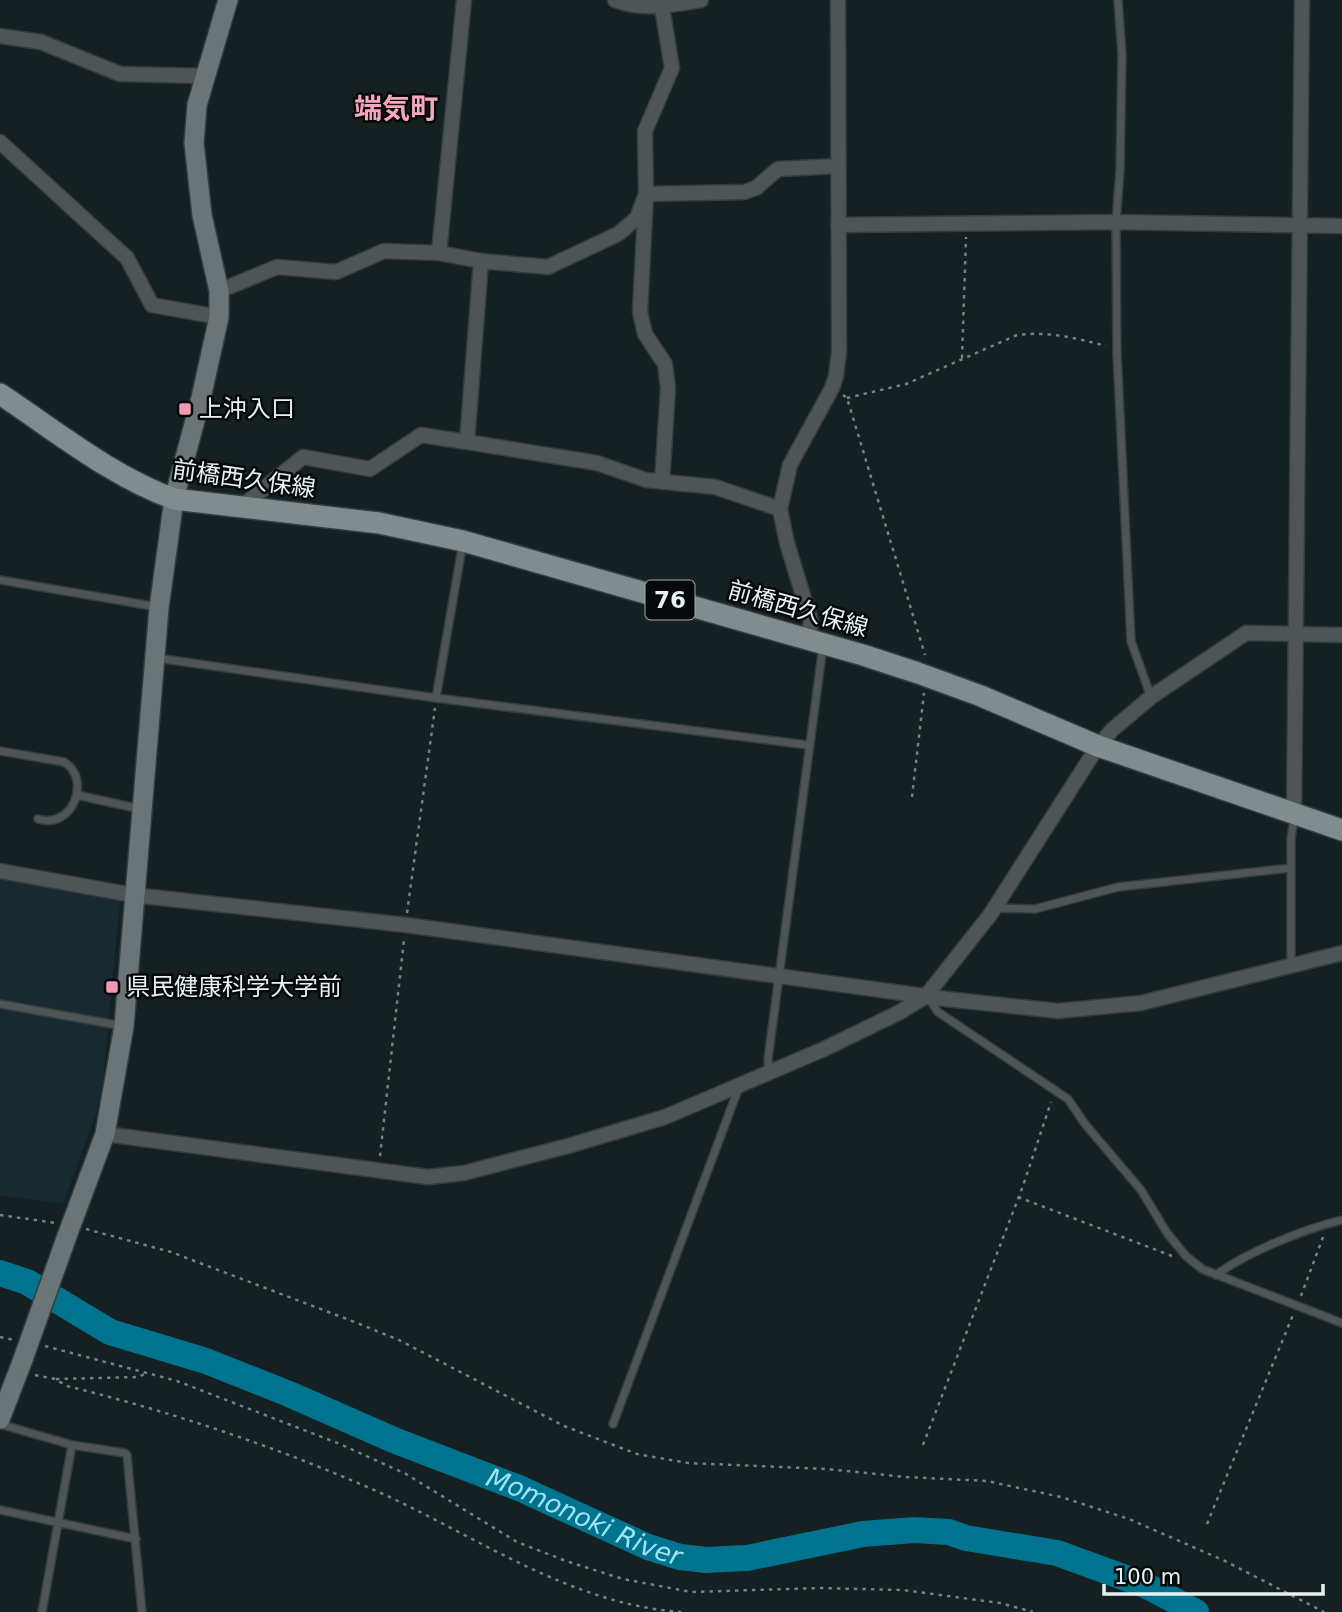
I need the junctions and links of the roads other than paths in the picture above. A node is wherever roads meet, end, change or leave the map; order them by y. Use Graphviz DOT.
graph roads {
  1 [pos="228,0"];
  2 [pos="464,0"];
  3 [pos="615,0"];
  4 [pos="701,0"];
  5 [pos="838,0"];
  6 [pos="1118,0"];
  7 [pos="1302,0"];
  8 [pos="662,7"];
  9 [pos="0,35"];
  10 [pos="205,76"];
  11 [pos="0,142"];
  12 [pos="838,166"];
  13 [pos="646,194"];
  14 [pos="1116,222"];
  15 [pos="838,225"];
  16 [pos="1301,225"];
  17 [pos="1342,226"];
  18 [pos="439,253"];
  19 [pos="481,261"];
  20 [pos="219,291"];
  21 [pos="219,317"];
  22 [pos="0,394"];
  23 [pos="467,442"];
  24 [pos="662,482"];
  25 [pos="174,499"];
  26 [pos="241,507"];
  27 [pos="780,509"];
  28 [pos="463,541"];
  29 [pos="0,580"];
  30 [pos="159,608"];
  31 [pos="1295,634"];
  32 [pos="1342,635"];
  33 [pos="815,642"];
  34 [pos="154,658"];
  35 [pos="1152,697"];
  36 [pos="436,698"];
  37 [pos="808,745"];
  38 [pos="1098,747"];
  39 [pos="0,751"];
  40 [pos="77,795"];
  41 [pos="141,809"];
  42 [pos="1294,813"];
  43 [pos="38,819"];
  44 [pos="1342,830"];
  45 [pos="1291,868"];
  46 [pos="0,871"];
  47 [pos="133,895"];
  48 [pos="995,908"];
  49 [pos="1342,953"];
  50 [pos="1291,966"];
  51 [pos="779,976"];
  52 [pos="926,996"];
  53 [pos="0,1004"];
  54 [pos="124,1026"];
  55 [pos="769,1072"];
  56 [pos="741,1083"];
  57 [pos="105,1134"];
  58 [pos="1342,1220"];
  59 [pos="1216,1275"];
  60 [pos="1342,1324"];
  61 [pos="0,1422"];
  62 [pos="613,1424"];
  63 [pos="72,1445"];
  64 [pos="0,1510"];
  65 [pos="59,1523"];
  66 [pos="136,1539"];
  67 [pos="42,1612"];
  68 [pos="142,1612"];
  1 -- 10 [label="street"];
  2 -- 18 [label="street"];
  3 -- 8 [label="street"];
  4 -- 8 [label="street"];
  5 -- 12 [label="street"];
  6 -- 14 [label="lane"];
  7 -- 16 [label="street"];
  8 -- 13 [label="street"];
  9 -- 10 [label="street"];
  10 -- 20 [label="street"];
  11 -- 21 [label="street"];
  12 -- 13 [label="street"];
  12 -- 15 [label="street"];
  13 -- 19 [label="street"];
  13 -- 24 [label="street"];
  14 -- 15 [label="street"];
  14 -- 16 [label="street"];
  14 -- 35 [label="lane"];
  15 -- 27 [label="street"];
  16 -- 17 [label="street"];
  16 -- 31 [label="street"];
  18 -- 19 [label="street"];
  18 -- 20 [label="street"];
  19 -- 23 [label="street"];
  20 -- 21 [label="street"];
  21 -- 25 [label="street"];
  22 -- 25 [label="main road, 前橋西久保線 / 76"];
  23 -- 24 [label="street"];
  23 -- 26 [label="street"];
  24 -- 27 [label="street"];
  25 -- 26 [label="main road, 前橋西久保線 / 76"];
  25 -- 30 [label="street"];
  26 -- 28 [label="main road, 前橋西久保線 / 76"];
  27 -- 33 [label="street"];
  28 -- 33 [label="main road, 前橋西久保線 / 76"];
  28 -- 36 [label="lane"];
  29 -- 30 [label="lane"];
  30 -- 34 [label="street"];
  31 -- 32 [label="street"];
  31 -- 35 [label="street"];
  31 -- 42 [label="street"];
  33 -- 37 [label="lane"];
  33 -- 38 [label="main road, 前橋西久保線 / 76"];
  34 -- 36 [label="lane"];
  34 -- 41 [label="street"];
  35 -- 38 [label="street"];
  36 -- 37 [label="lane"];
  37 -- 51 [label="lane"];
  38 -- 42 [label="main road, 前橋西久保線 / 76"];
  38 -- 48 [label="street"];
  39 -- 40 [label="lane"];
  40 -- 41 [label="lane"];
  40 -- 43 [label="lane"];
  41 -- 47 [label="street"];
  42 -- 44 [label="main road, 前橋西久保線 / 76"];
  42 -- 45 [label="lane"];
  45 -- 48 [label="lane"];
  45 -- 50 [label="lane"];
  46 -- 47 [label="street"];
  47 -- 51 [label="street"];
  47 -- 54 [label="street"];
  48 -- 52 [label="street"];
  49 -- 50 [label="street"];
  50 -- 52 [label="street"];
  51 -- 52 [label="street"];
  51 -- 55 [label="lane"];
  52 -- 55 [label="street"];
  52 -- 59 [label="lane"];
  53 -- 54 [label="lane"];
  54 -- 57 [label="street"];
  55 -- 56 [label="street"];
  56 -- 57 [label="street"];
  56 -- 62 [label="lane"];
  57 -- 61 [label="street, bridge"];
  58 -- 59 [label="lane"];
  59 -- 60 [label="lane"];
  61 -- 63 [label="lane"];
  63 -- 65 [label="lane"];
  63 -- 66 [label="lane"];
  64 -- 65 [label="lane"];
  65 -- 66 [label="lane"];
  65 -- 67 [label="lane"];
  66 -- 68 [label="lane"];
}
